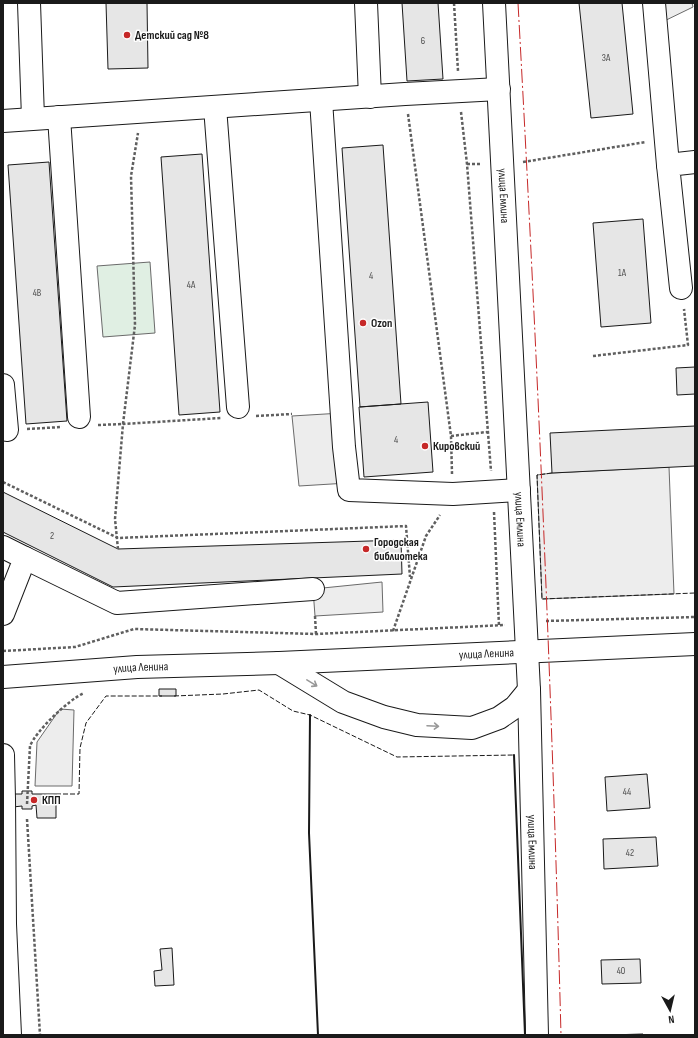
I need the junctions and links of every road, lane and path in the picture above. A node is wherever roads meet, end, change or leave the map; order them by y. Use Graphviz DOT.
graph roads {
  1 [pos="29,3"];
  2 [pos="366,3"];
  3 [pos="454,3"];
  4 [pos="494,3"];
  5 [pos="654,3"];
  6 [pos="499,90"];
  7 [pos="459,92"];
  8 [pos="405,94"];
  9 [pos="370,97"];
  10 [pos="321,100"];
  11 [pos="215,107"];
  12 [pos="142,112"];
  13 [pos="59,117"];
  14 [pos="33,118"];
  15 [pos="3,121"];
  16 [pos="666,139"];
  17 [pos="695,162"];
  18 [pos="467,164"];
  19 [pos="503,165"];
  20 [pos="668,165"];
  21 [pos="681,288"];
  22 [pos="593,356"];
  23 [pos="3,385"];
  24 [pos="238,414"];
  25 [pos="292,414"];
  26 [pos="80,422"];
  27 [pos="123,424"];
  28 [pos="7,430"];
  29 [pos="487,432"];
  30 [pos="451,436"];
  31 [pos="3,482"];
  32 [pos="519,490"];
  33 [pos="493,491"];
  34 [pos="453,494"];
  35 [pos="118,538"];
  36 [pos="3,547"];
  37 [pos="118,549"];
  38 [pos="24,558"];
  39 [pos="410,579"];
  40 [pos="313,589"];
  41 [pos="3,614"];
  42 [pos="315,616"];
  43 [pos="695,617"];
  44 [pos="526,622"];
  45 [pos="499,626"];
  46 [pos="393,631"];
  47 [pos="316,634"];
  48 [pos="695,644"];
  49 [pos="3,651"];
  50 [pos="528,651"];
  51 [pos="279,663"];
  52 [pos="3,677"];
  53 [pos="529,690"];
  54 [pos="89,691"];
  55 [pos="3,755"];
  56 [pos="27,807"];
  57 [pos="26,813"];
  58 [pos="10,1035"];
  59 [pos="40,1035"];
  60 [pos="537,1035"];
  1 -- 14 [label="street"];
  2 -- 9 [label="street"];
  3 -- 7 [label="path"];
  4 -- 6 [label="street, улица Емлина"];
  5 -- 16 [label="street"];
  6 -- 7 [label="street"];
  6 -- 19 [label="street, улица Емлина"];
  7 -- 8 [label="street"];
  7 -- 18 [label="path"];
  8 -- 9 [label="street"];
  8 -- 30 [label="path"];
  9 -- 10 [label="street"];
  10 -- 11 [label="street"];
  10 -- 34 [label="street"];
  11 -- 12 [label="street"];
  11 -- 24 [label="street"];
  12 -- 13 [label="street"];
  12 -- 27 [label="path"];
  13 -- 14 [label="street"];
  13 -- 26 [label="street"];
  14 -- 15 [label="street"];
  16 -- 19 [label="path"];
  16 -- 20 [label="street"];
  17 -- 20 [label="street"];
  18 -- 19 [label="path"];
  18 -- 29 [label="path"];
  19 -- 32 [label="street, улица Емлина"];
  20 -- 21 [label="street"];
  21 -- 22 [label="path"];
  23 -- 28 [label="street"];
  24 -- 25 [label="path"];
  24 -- 27 [label="path"];
  26 -- 27 [label="path"];
  26 -- 28 [label="path"];
  27 -- 35 [label="path"];
  29 -- 30 [label="path"];
  29 -- 33 [label="path"];
  30 -- 34 [label="path"];
  31 -- 35 [label="path"];
  32 -- 33 [label="street"];
  32 -- 44 [label="street, улица Емлина"];
  33 -- 34 [label="street"];
  33 -- 45 [label="path"];
  34 -- 39 [label="path"];
  35 -- 37 [label="path"];
  35 -- 39 [label="path"];
  36 -- 38 [label="street"];
  38 -- 40 [label="street"];
  38 -- 41 [label="street"];
  39 -- 46 [label="path"];
  42 -- 47 [label="path"];
  43 -- 44 [label="path"];
  44 -- 45 [label="path"];
  44 -- 50 [label="street, улица Емлина"];
  45 -- 46 [label="path"];
  46 -- 47 [label="path"];
  47 -- 49 [label="path"];
  48 -- 50 [label="street, улица Ленина"];
  50 -- 51 [label="street, улица Ленина"];
  50 -- 53 [label="street, улица Емлина"];
  51 -- 52 [label="street, улица Ленина"];
  51 -- 53 [label="street, one-way"];
  53 -- 60 [label="street, улица Емлина"];
  54 -- 56 [label="path"];
  55 -- 58 [label="street"];
  57 -- 59 [label="path"];
}
